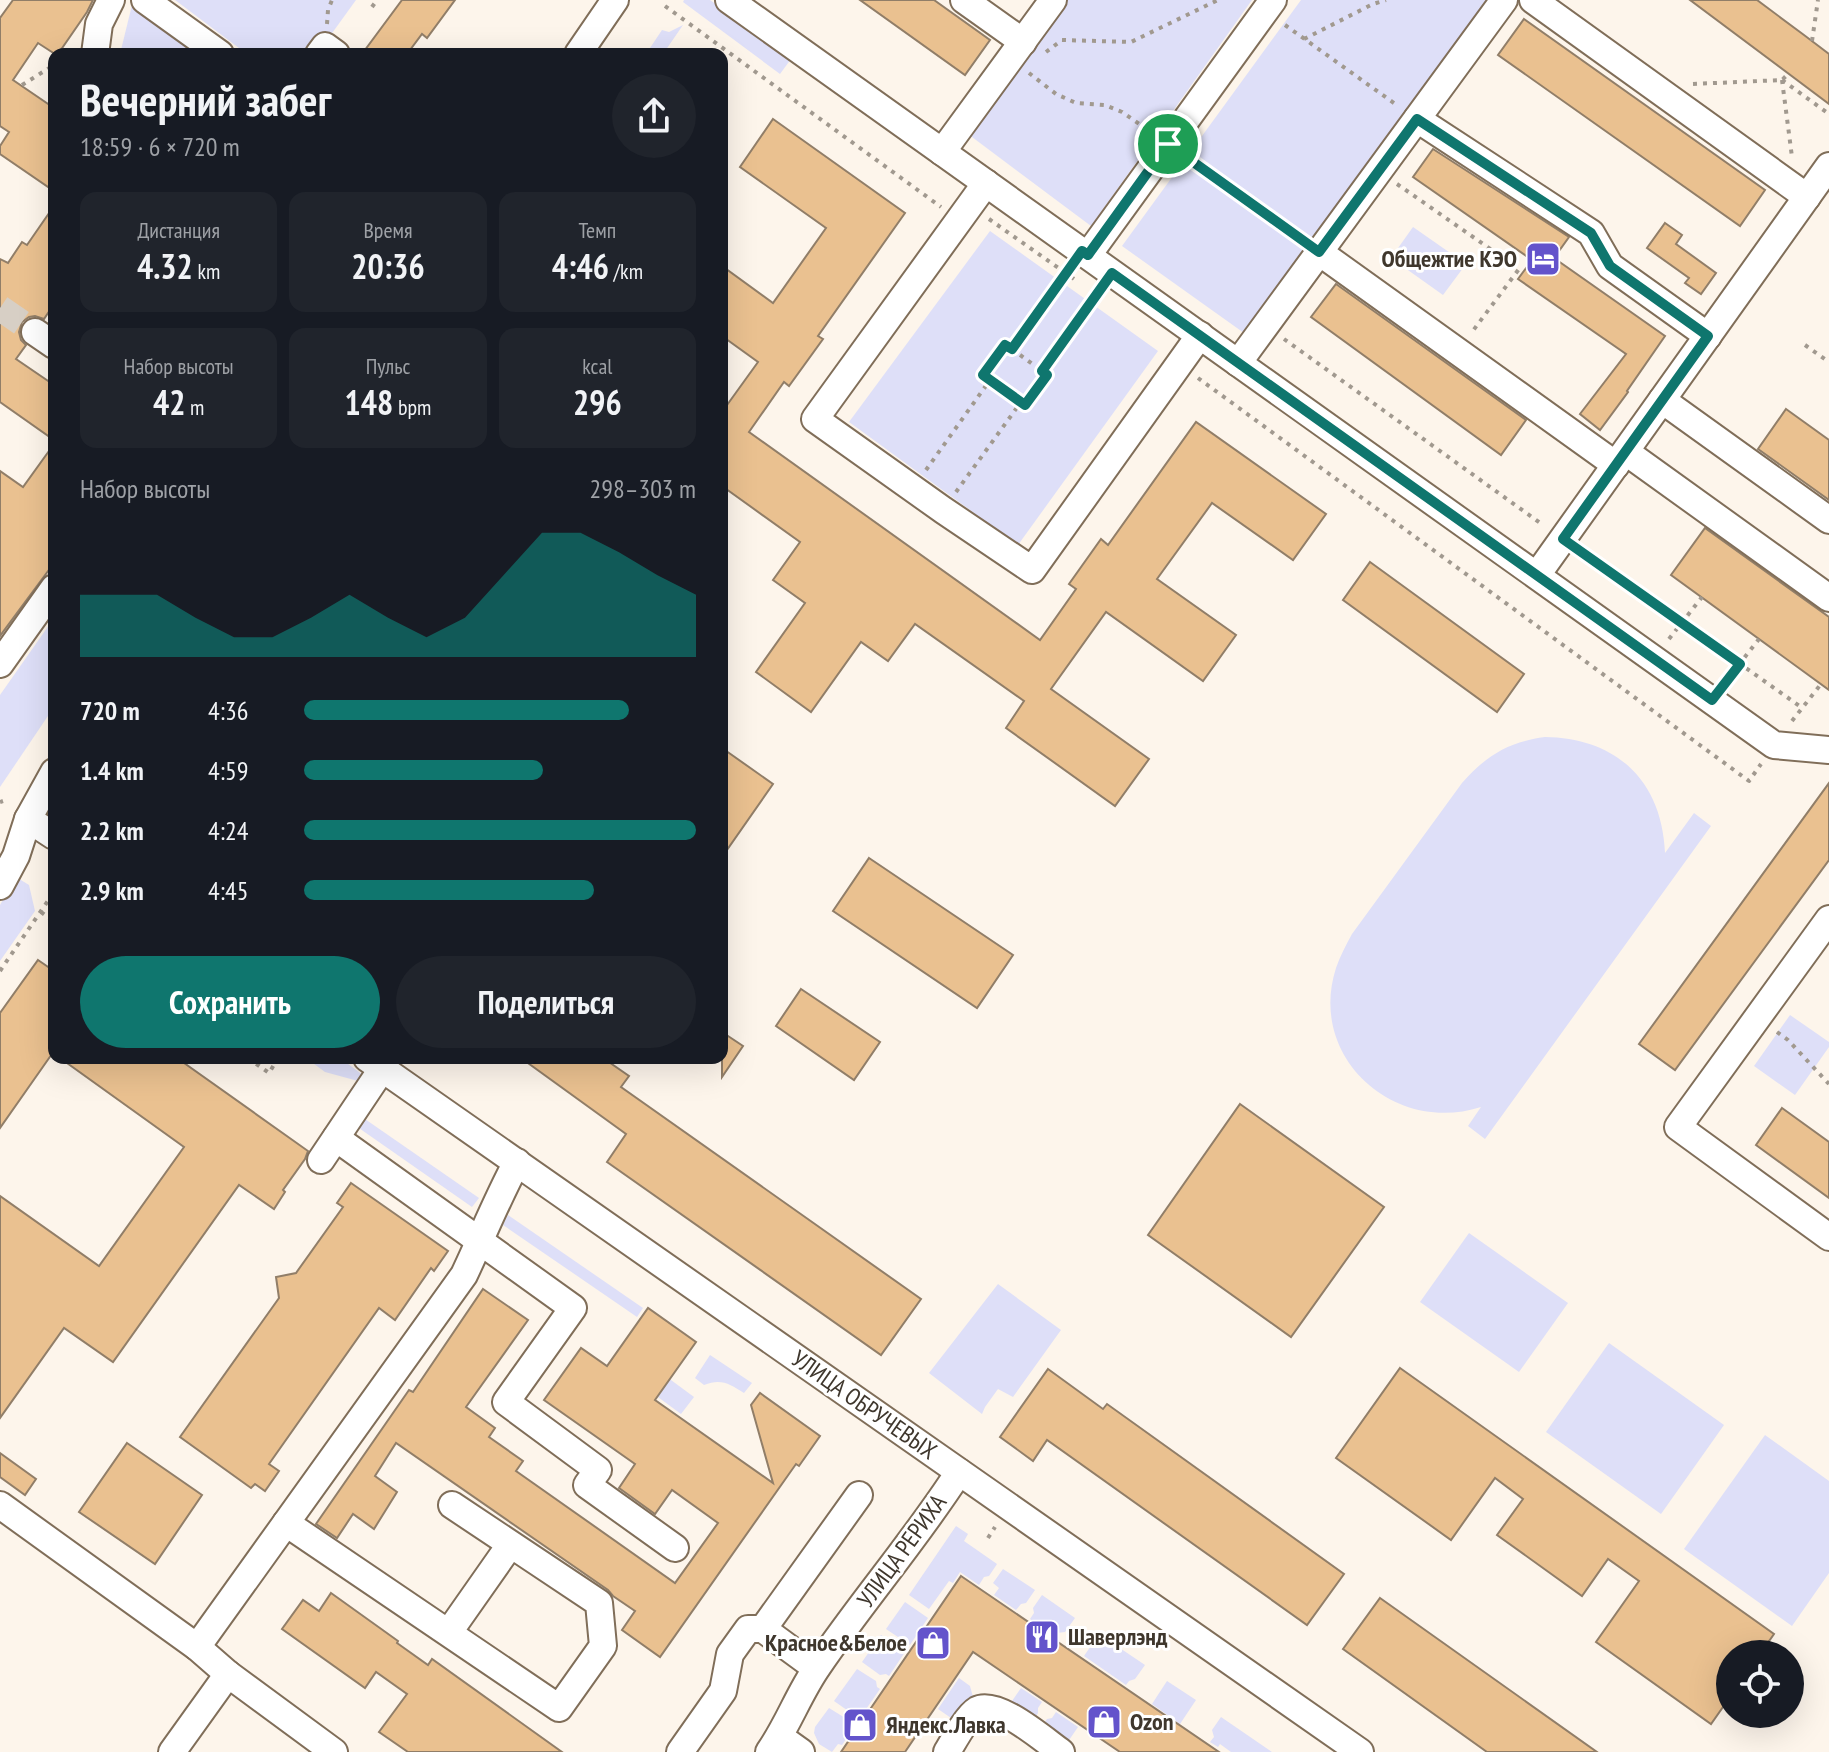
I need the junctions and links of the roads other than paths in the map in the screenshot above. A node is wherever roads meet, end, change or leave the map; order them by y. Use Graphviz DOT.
graph roads {
  1 [pos="111,0"];
  2 [pos="145,0"];
  3 [pos="615,0"];
  4 [pos="636,0"];
  5 [pos="729,0"];
  6 [pos="964,0"];
  7 [pos="1053,0"];
  8 [pos="1504,0"];
  9 [pos="1533,0"];
  10 [pos="1269,6"];
  11 [pos="96,48"];
  12 [pos="212,48"];
  13 [pos="582,48"];
  14 [pos="603,48"];
  15 [pos="1025,52"];
  16 [pos="1417,119"];
  17 [pos="942,152"];
  18 [pos="1829,166"];
  19 [pos="986,183"];
  20 [pos="1801,193"];
  21 [pos="1319,252"];
  22 [pos="1085,253"];
  23 [pos="1200,335"];
  24 [pos="1708,336"];
  25 [pos="1238,363"];
  26 [pos="1662,400"];
  27 [pos="1621,459"];
  28 [pos="1829,520"];
  29 [pos="1537,575"];
  30 [pos="48,596"];
  31 [pos="1829,598"];
  32 [pos="0,664"];
  33 [pos="1829,750"];
  34 [pos="48,783"];
  35 [pos="28,819"];
  36 [pos="48,832"];
  37 [pos="0,843"];
  38 [pos="0,886"];
  39 [pos="1829,919"];
  40 [pos="374,1064"];
  41 [pos="376,1064"];
  42 [pos="336,1138"];
  43 [pos="321,1160"];
  44 [pos="517,1162"];
  45 [pos="1829,1237"];
  46 [pos="481,1241"];
  47 [pos="959,1472"];
  48 [pos="859,1495"];
  49 [pos="0,1505"];
  50 [pos="452,1505"];
  51 [pos="286,1523"];
  52 [pos="510,1545"];
  53 [pos="675,1548"];
  54 [pos="763,1629"];
  55 [pos="449,1632"];
  56 [pos="197,1647"];
  57 [pos="816,1668"];
  58 [pos="228,1674"];
  59 [pos="783,1747"];
  60 [pos="172,1752"];
  61 [pos="334,1752"];
  62 [pos="680,1752"];
  63 [pos="947,1752"];
  64 [pos="1061,1752"];
  65 [pos="1360,1752"];
  1 -- 11 [label="street"];
  2 -- 12 [label="street"];
  3 -- 13 [label="street"];
  4 -- 14 [label="street"];
  5 -- 17 [label="street"];
  6 -- 15 [label="street"];
  7 -- 15 [label="street"];
  8 -- 16 [label="street"];
  9 -- 20 [label="street"];
  10 -- 22 [label="street"];
  15 -- 17 [label="street"];
  16 -- 21 [label="street"];
  16 -- 24 [label="street"];
  17 -- 19 [label="street"];
  18 -- 20 [label="street"];
  19 -- 22 [label="street"];
  19 -- 23 [label="street"];
  20 -- 24 [label="street"];
  21 -- 25 [label="street"];
  21 -- 27 [label="street"];
  22 -- 23 [label="street"];
  23 -- 25 [label="street"];
  24 -- 26 [label="street"];
  25 -- 29 [label="street"];
  26 -- 27 [label="street"];
  26 -- 28 [label="street"];
  27 -- 29 [label="street"];
  27 -- 31 [label="street"];
  29 -- 33 [label="street"];
  30 -- 32 [label="street"];
  34 -- 35 [label="street"];
  35 -- 36 [label="street"];
  35 -- 37 [label="street"];
  35 -- 38 [label="street"];
  39 -- 45 [label="street"];
  40 -- 42 [label="street"];
  41 -- 44 [label="street, УЛИЦА ОБРУЧЕВЫХ"];
  42 -- 43 [label="street"];
  42 -- 46 [label="street"];
  44 -- 46 [label="street"];
  44 -- 47 [label="street, УЛИЦА ОБРУЧЕВЫХ"];
  46 -- 51 [label="street"];
  46 -- 53 [label="street"];
  47 -- 57 [label="street, УЛИЦА РЕРИХА"];
  47 -- 65 [label="street, УЛИЦА ОБРУЧЕВЫХ"];
  48 -- 54 [label="street"];
  49 -- 56 [label="street"];
  50 -- 52 [label="street"];
  51 -- 55 [label="street"];
  51 -- 56 [label="street"];
  52 -- 55 [label="street"];
  52 -- 55 [label="street"];
  54 -- 57 [label="street"];
  54 -- 62 [label="street"];
  56 -- 58 [label="street"];
  57 -- 59 [label="street, УЛИЦА РЕРИХА"];
  58 -- 60 [label="street"];
  58 -- 61 [label="street"];
  63 -- 64 [label="street"];
}
